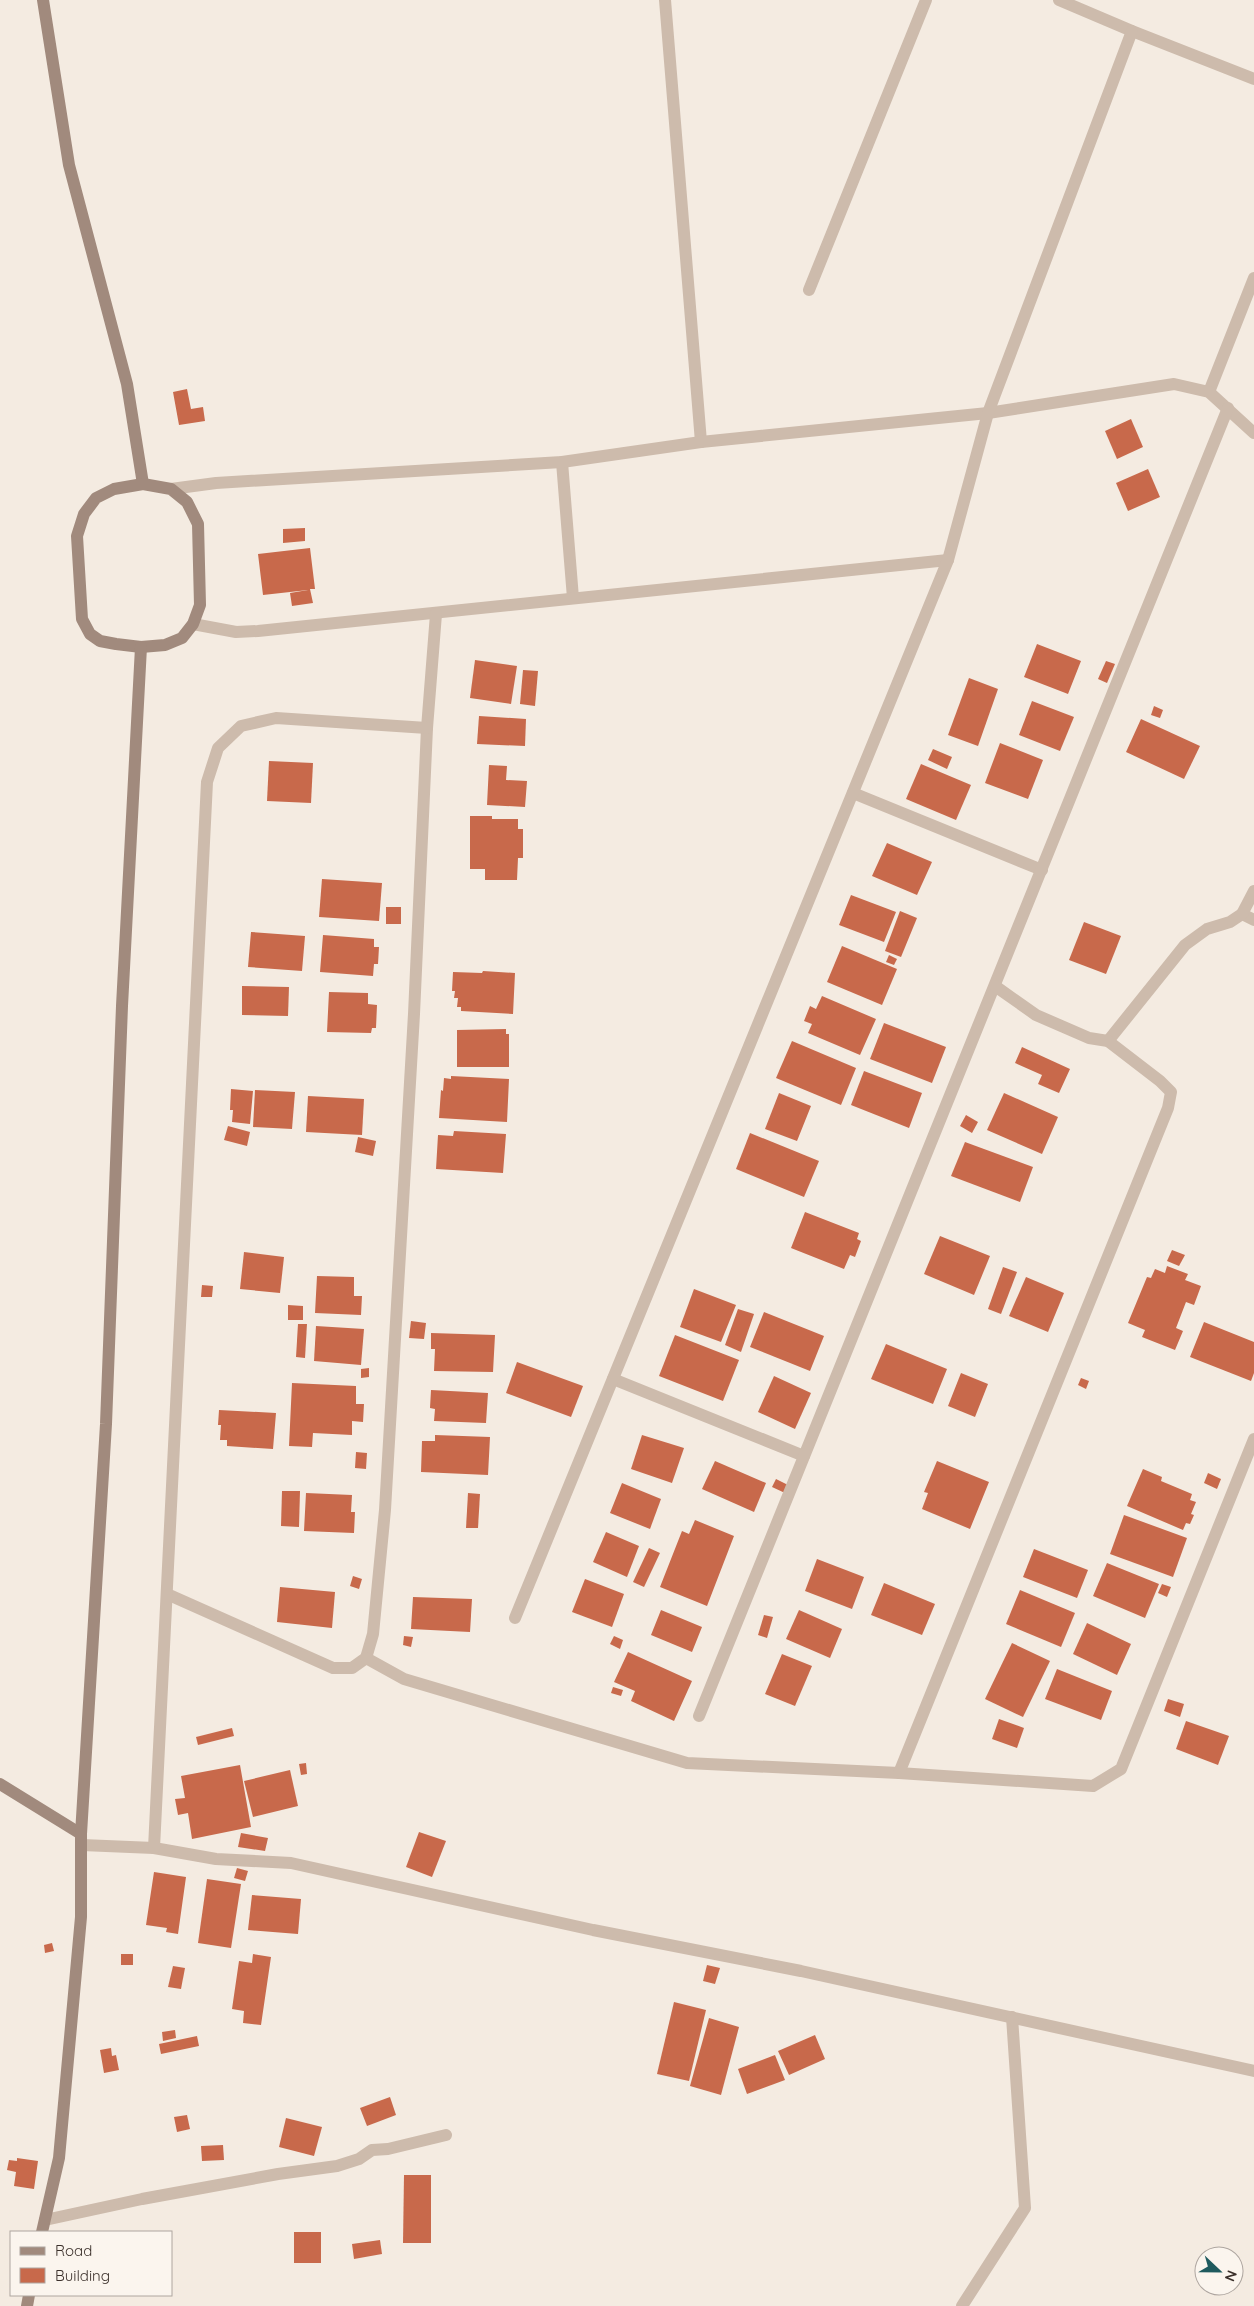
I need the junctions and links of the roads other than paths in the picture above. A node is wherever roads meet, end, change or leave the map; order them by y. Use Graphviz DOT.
graph roads {
  1 [pos="43,0"];
  2 [pos="665,0"];
  3 [pos="926,0"];
  4 [pos="1059,0"];
  5 [pos="1132,31"];
  6 [pos="1254,79"];
  7 [pos="1254,278"];
  8 [pos="808,290"];
  9 [pos="1208,392"];
  10 [pos="1228,408"];
  11 [pos="988,413"];
  12 [pos="1254,433"];
  13 [pos="701,442"];
  14 [pos="562,462"];
  15 [pos="143,484"];
  16 [pos="171,489"];
  17 [pos="948,560"];
  18 [pos="573,598"];
  19 [pos="436,614"];
  20 [pos="193,624"];
  21 [pos="141,647"];
  22 [pos="427,728"];
  23 [pos="853,794"];
  24 [pos="1042,870"];
  25 [pos="1254,890"];
  26 [pos="1242,914"];
  27 [pos="1254,920"];
  28 [pos="995,986"];
  29 [pos="1108,1041"];
  30 [pos="613,1379"];
  31 [pos="1254,1440"];
  32 [pos="804,1456"];
  33 [pos="167,1594"];
  34 [pos="515,1618"];
  35 [pos="366,1658"];
  36 [pos="699,1716"];
  37 [pos="899,1773"];
  38 [pos="0,1784"];
  39 [pos="82,1840"];
  40 [pos="154,1848"];
  41 [pos="1012,2018"];
  42 [pos="1254,2070"];
  43 [pos="446,2135"];
  44 [pos="44,2226"];
  45 [pos="962,2306"];
  1 -- 15 [label="street"];
  2 -- 13 [label="street"];
  3 -- 8 [label="street"];
  4 -- 5 [label="street"];
  5 -- 6 [label="street"];
  5 -- 11 [label="street"];
  7 -- 9 [label="street"];
  9 -- 10 [label="street"];
  9 -- 11 [label="street"];
  10 -- 12 [label="street"];
  10 -- 24 [label="street"];
  11 -- 13 [label="street"];
  11 -- 17 [label="street"];
  13 -- 14 [label="street"];
  14 -- 16 [label="street"];
  14 -- 18 [label="street"];
  15 -- 16 [label="street"];
  15 -- 21 [label="street"];
  16 -- 20 [label="street"];
  17 -- 18 [label="street"];
  17 -- 23 [label="street"];
  18 -- 19 [label="street"];
  19 -- 20 [label="street"];
  19 -- 22 [label="street"];
  20 -- 21 [label="street"];
  21 -- 39 [label="street"];
  22 -- 33 [label="street"];
  22 -- 35 [label="street"];
  23 -- 24 [label="street"];
  23 -- 30 [label="street"];
  24 -- 28 [label="street"];
  25 -- 26 [label="street"];
  26 -- 27 [label="street"];
  26 -- 29 [label="street"];
  28 -- 29 [label="street"];
  28 -- 32 [label="street"];
  29 -- 37 [label="street"];
  30 -- 32 [label="street"];
  30 -- 34 [label="street"];
  31 -- 37 [label="street"];
  32 -- 36 [label="street"];
  33 -- 35 [label="street"];
  33 -- 40 [label="street"];
  35 -- 37 [label="street"];
  38 -- 39 [label="street"];
  39 -- 40 [label="street"];
  39 -- 44 [label="street"];
  40 -- 41 [label="street"];
  41 -- 42 [label="street"];
  41 -- 45 [label="street"];
  43 -- 44 [label="street"];
}
